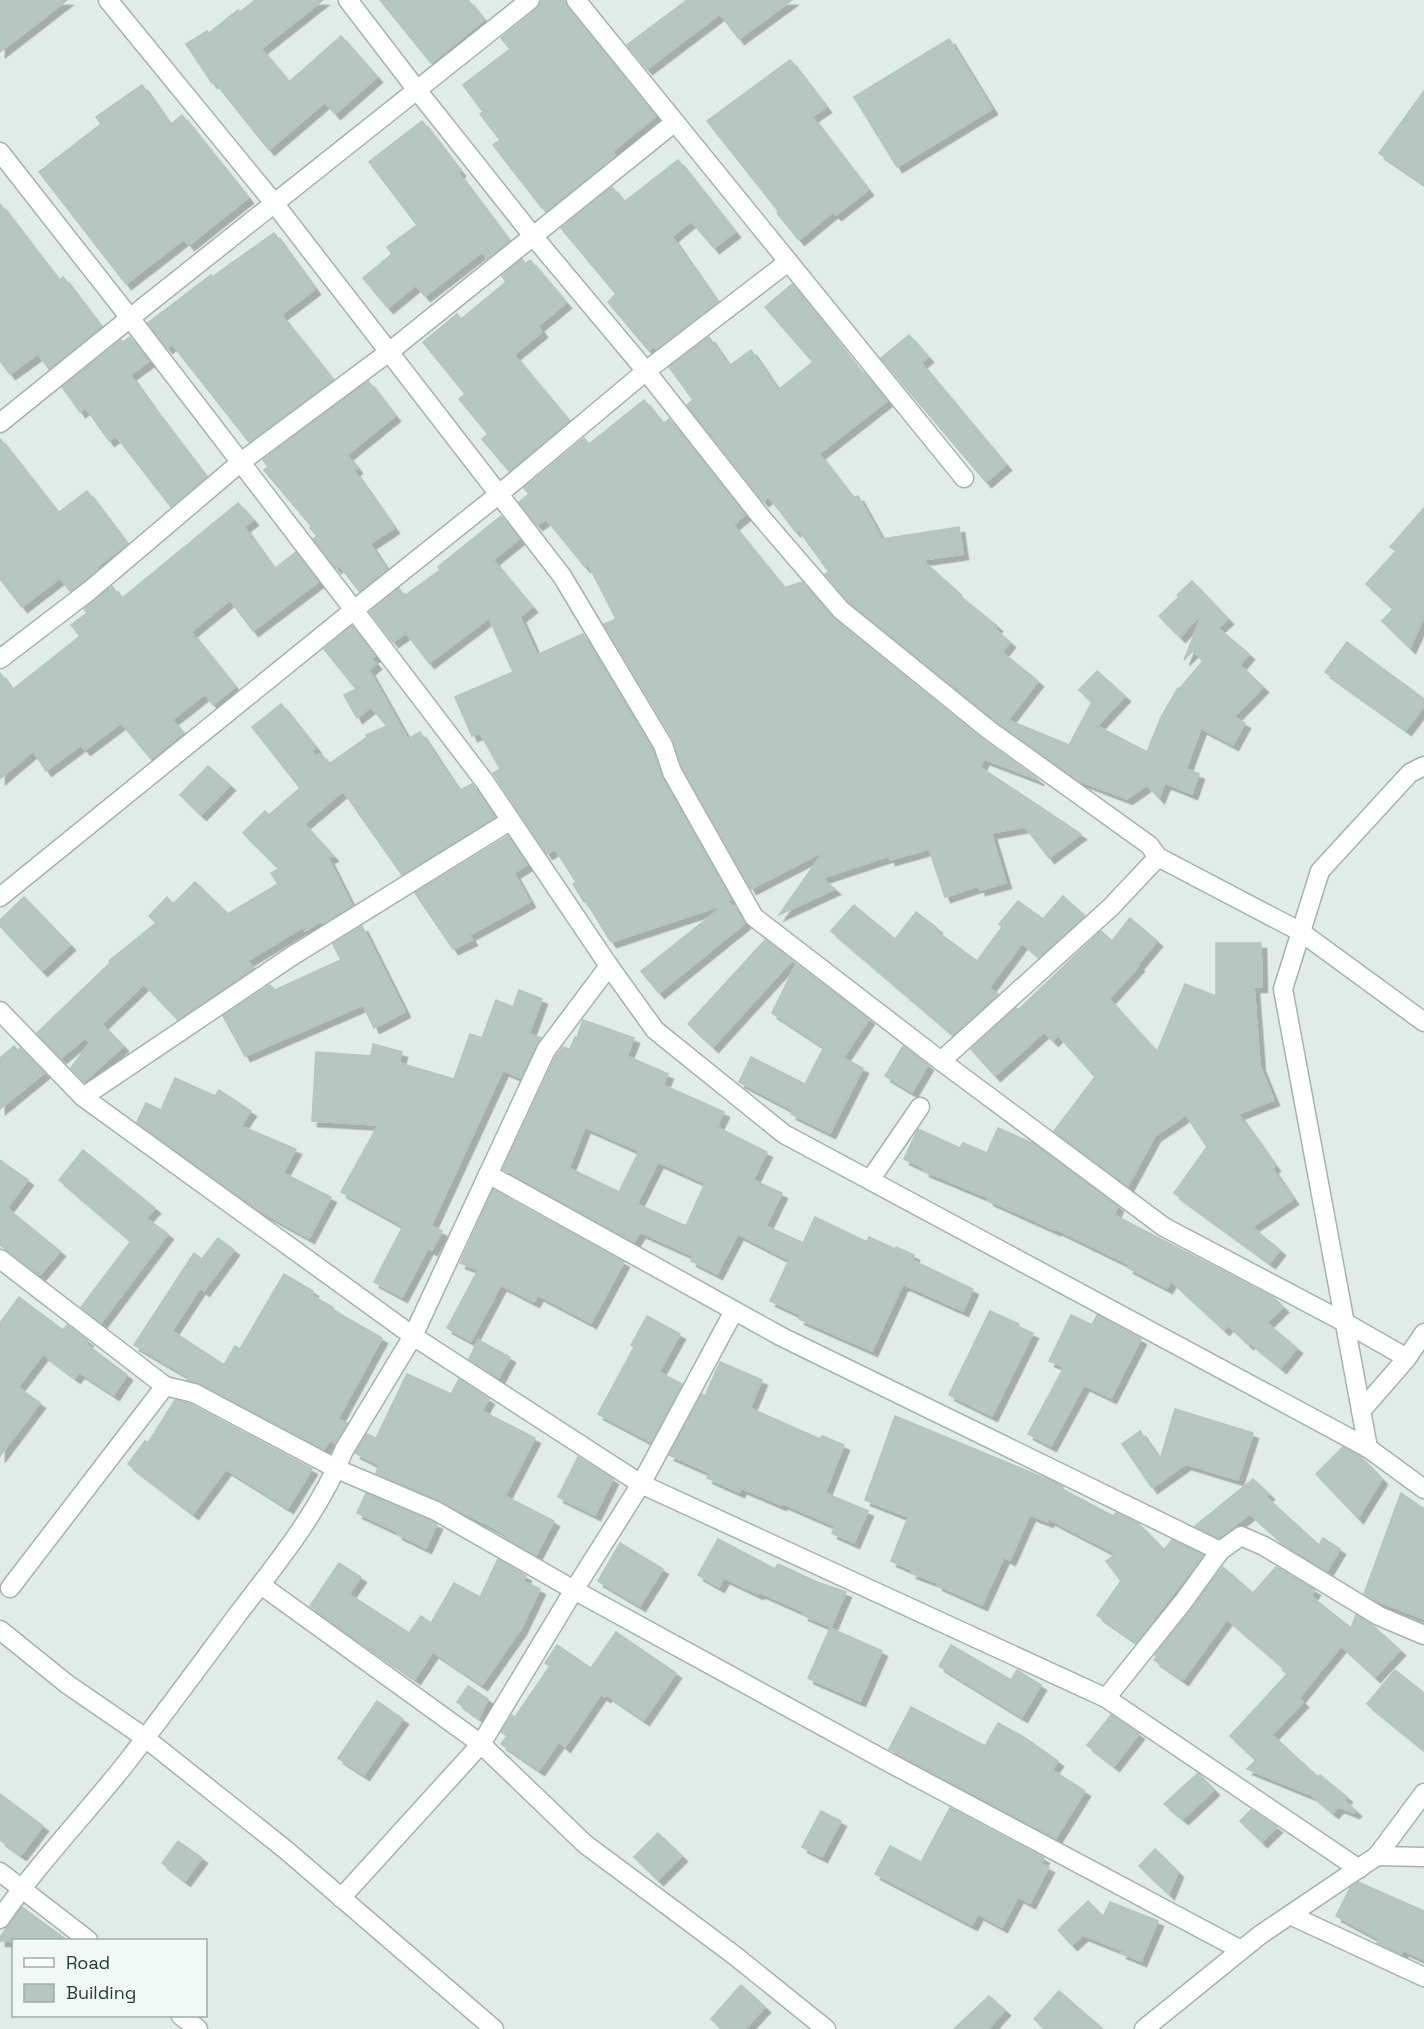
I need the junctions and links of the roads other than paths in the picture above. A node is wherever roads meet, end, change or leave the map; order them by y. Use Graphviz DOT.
graph roads {
  1 [pos="108,0"];
  2 [pos="348,0"];
  3 [pos="530,0"];
  4 [pos="576,0"];
  5 [pos="417,90"];
  6 [pos="675,122"];
  7 [pos="1,156"];
  8 [pos="274,203"];
  9 [pos="533,236"];
  10 [pos="788,262"];
  11 [pos="130,318"];
  12 [pos="389,352"];
  13 [pos="646,371"];
  14 [pos="0,423"];
  15 [pos="241,462"];
  16 [pos="964,478"];
  17 [pos="498,495"];
  18 [pos="354,610"];
  19 [pos="0,659"];
  20 [pos="1424,766"];
  21 [pos="510,821"];
  22 [pos="1158,857"];
  23 [pos="0,897"];
  24 [pos="1301,932"];
  25 [pos="609,966"];
  26 [pos="0,1011"];
  27 [pos="1424,1022"];
  28 [pos="941,1060"];
  29 [pos="83,1097"];
  30 [pos="920,1107"];
  31 [pos="488,1174"];
  32 [pos="870,1180"];
  33 [pos="0,1259"];
  34 [pos="734,1311"];
  35 [pos="1344,1322"];
  36 [pos="1424,1333"];
  37 [pos="413,1336"];
  38 [pos="1407,1358"];
  39 [pos="165,1386"];
  40 [pos="1361,1411"];
  41 [pos="1368,1448"];
  42 [pos="337,1469"];
  43 [pos="641,1484"];
  44 [pos="1424,1488"];
  45 [pos="1220,1551"];
  46 [pos="261,1585"];
  47 [pos="3,1589"];
  48 [pos="574,1590"];
  49 [pos="0,1630"];
  50 [pos="1424,1635"];
  51 [pos="1106,1698"];
  52 [pos="144,1737"];
  53 [pos="481,1744"];
  54 [pos="1424,1793"];
  55 [pos="1377,1856"];
  56 [pos="1424,1857"];
  57 [pos="1359,1869"];
  58 [pos="0,1872"];
  59 [pos="22,1887"];
  60 [pos="341,1898"];
  61 [pos="1290,1915"];
  62 [pos="0,1919"];
  63 [pos="86,1939"];
  64 [pos="1241,1950"];
  65 [pos="1424,1977"];
  66 [pos="182,2017"];
  67 [pos="481,2025"];
  68 [pos="198,2029"];
  69 [pos="826,2029"];
  70 [pos="1144,2029"];
  1 -- 8 [label="street"];
  2 -- 5 [label="street"];
  3 -- 5 [label="street"];
  4 -- 6 [label="street"];
  5 -- 8 [label="street"];
  5 -- 9 [label="street"];
  6 -- 9 [label="street"];
  6 -- 10 [label="street"];
  7 -- 11 [label="street"];
  8 -- 11 [label="street"];
  8 -- 12 [label="street"];
  9 -- 12 [label="street"];
  9 -- 13 [label="street"];
  10 -- 13 [label="street"];
  10 -- 16 [label="street"];
  11 -- 14 [label="street"];
  11 -- 15 [label="street"];
  12 -- 15 [label="street"];
  12 -- 17 [label="street"];
  13 -- 17 [label="street"];
  13 -- 22 [label="street"];
  15 -- 18 [label="street"];
  15 -- 19 [label="street"];
  17 -- 18 [label="street"];
  17 -- 28 [label="street"];
  18 -- 21 [label="street"];
  18 -- 23 [label="street"];
  20 -- 24 [label="street"];
  21 -- 25 [label="street"];
  21 -- 29 [label="street"];
  22 -- 24 [label="street"];
  22 -- 28 [label="street"];
  24 -- 27 [label="street"];
  24 -- 35 [label="street"];
  25 -- 31 [label="street"];
  25 -- 32 [label="street"];
  26 -- 29 [label="street"];
  28 -- 35 [label="street"];
  29 -- 37 [label="street"];
  30 -- 32 [label="street"];
  31 -- 34 [label="street"];
  31 -- 37 [label="street"];
  32 -- 41 [label="street"];
  33 -- 39 [label="street"];
  34 -- 43 [label="street"];
  34 -- 45 [label="street"];
  35 -- 38 [label="street"];
  35 -- 40 [label="street"];
  36 -- 38 [label="street"];
  37 -- 42 [label="street"];
  37 -- 43 [label="street"];
  38 -- 40 [label="street"];
  39 -- 42 [label="street"];
  39 -- 47 [label="street"];
  40 -- 41 [label="street"];
  41 -- 44 [label="street"];
  42 -- 46 [label="street"];
  42 -- 48 [label="street"];
  43 -- 48 [label="street"];
  43 -- 51 [label="street"];
  45 -- 50 [label="street"];
  45 -- 51 [label="street"];
  46 -- 52 [label="street"];
  46 -- 53 [label="street"];
  48 -- 53 [label="street"];
  48 -- 64 [label="street"];
  49 -- 52 [label="street"];
  51 -- 57 [label="street"];
  52 -- 59 [label="street"];
  52 -- 60 [label="street"];
  53 -- 60 [label="street"];
  53 -- 69 [label="street"];
  54 -- 55 [label="street"];
  55 -- 56 [label="street"];
  55 -- 57 [label="street"];
  57 -- 61 [label="street"];
  58 -- 59 [label="street"];
  59 -- 62 [label="street"];
  59 -- 63 [label="street"];
  60 -- 67 [label="street"];
  61 -- 64 [label="street"];
  61 -- 65 [label="street"];
  64 -- 70 [label="street"];
  66 -- 68 [label="street"];
}
